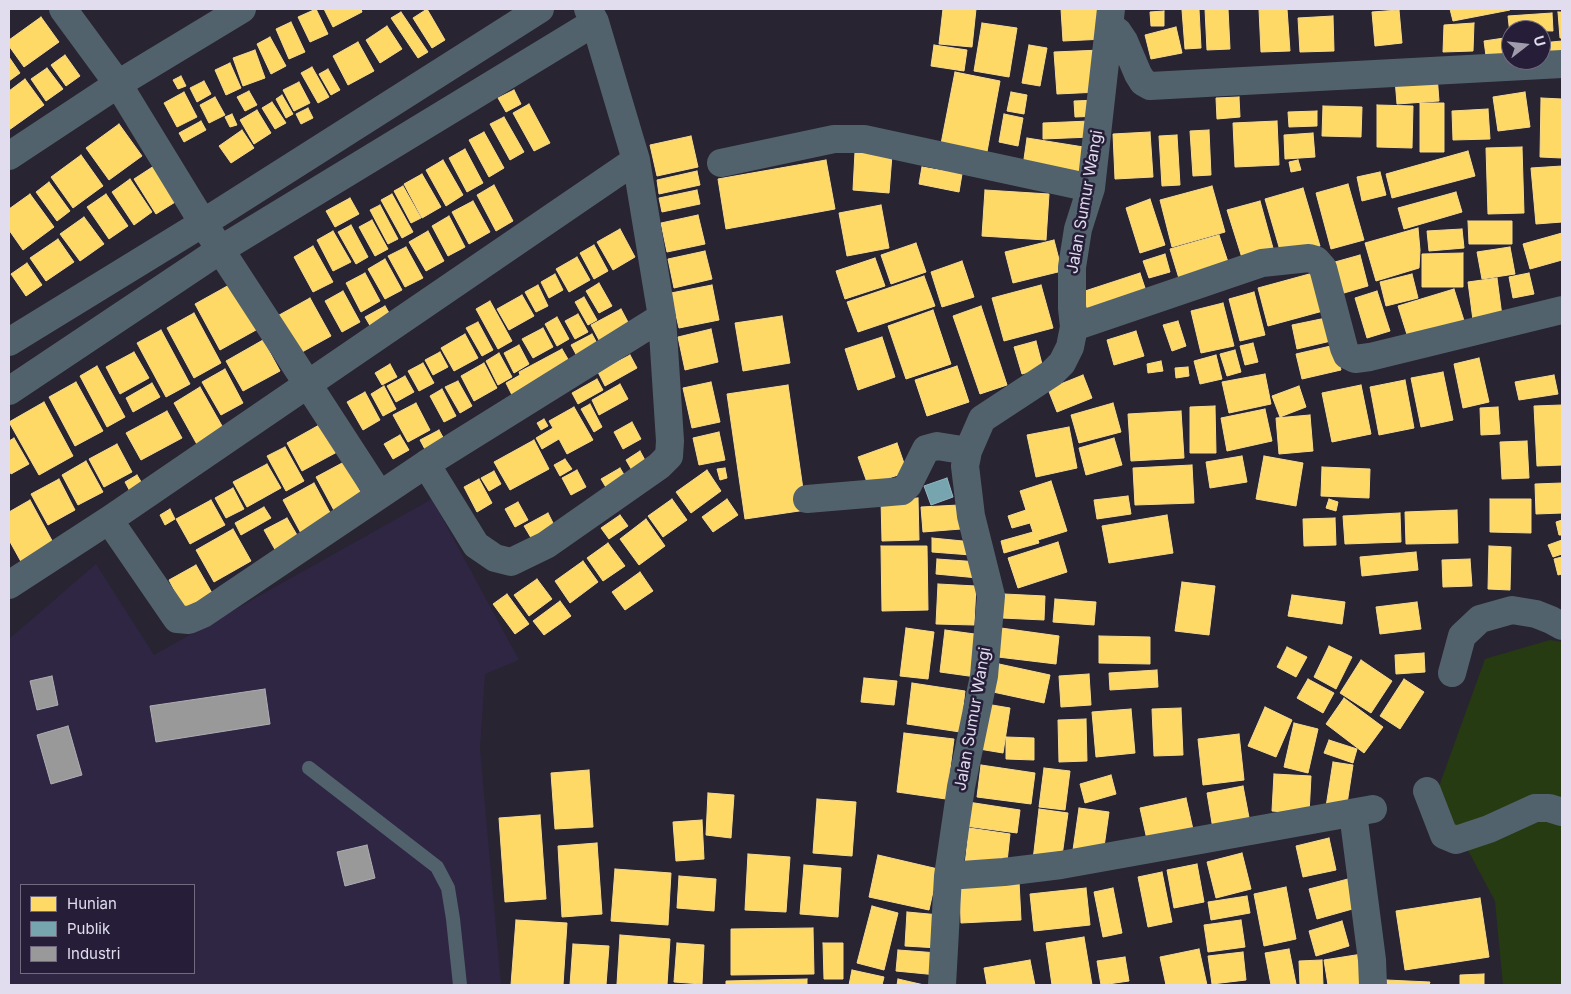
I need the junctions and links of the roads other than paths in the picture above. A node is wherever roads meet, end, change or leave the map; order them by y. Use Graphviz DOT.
graph roads {
  1 [pos="63,9"];
  2 [pos="242,9"];
  3 [pos="540,9"];
  4 [pos="592,15"];
  5 [pos="1111,17"];
  6 [pos="1562,64"];
  7 [pos="118,84"];
  8 [pos="9,156"];
  9 [pos="636,160"];
  10 [pos="721,162"];
  11 [pos="1091,188"];
  12 [pos="203,223"];
  13 [pos="220,250"];
  14 [pos="1562,310"];
  15 [pos="662,317"];
  16 [pos="1074,326"];
  17 [pos="9,342"];
  18 [pos="308,383"];
  19 [pos="9,391"];
  20 [pos="968,451"];
  21 [pos="426,464"];
  22 [pos="379,494"];
  23 [pos="807,498"];
  24 [pos="109,520"];
  25 [pos="9,585"];
  26 [pos="1562,626"];
  27 [pos="1452,673"];
  28 [pos="309,768"];
  29 [pos="1427,791"];
  30 [pos="1562,812"];
  31 [pos="948,876"];
  32 [pos="460,985"];
  33 [pos="942,985"];
  34 [pos="1373,985"];
  1 -- 7 [label="street"];
  2 -- 7 [label="street"];
  3 -- 12 [label="street"];
  4 -- 9 [label="street"];
  4 -- 13 [label="street"];
  5 -- 6 [label="street"];
  5 -- 11 [label="street, Jalan Sumur Wangi"];
  7 -- 8 [label="street"];
  7 -- 12 [label="street"];
  9 -- 15 [label="street"];
  9 -- 18 [label="street"];
  10 -- 11 [label="street"];
  11 -- 16 [label="street, Jalan Sumur Wangi"];
  12 -- 13 [label="street"];
  12 -- 17 [label="street"];
  13 -- 18 [label="street"];
  13 -- 19 [label="street"];
  14 -- 16 [label="street"];
  15 -- 21 [label="street"];
  15 -- 21 [label="street"];
  16 -- 20 [label="street, Jalan Sumur Wangi"];
  18 -- 22 [label="street"];
  18 -- 24 [label="street"];
  20 -- 23 [label="street"];
  20 -- 31 [label="street, Jalan Sumur Wangi"];
  21 -- 22 [label="street"];
  22 -- 24 [label="street"];
  24 -- 25 [label="street"];
  26 -- 27 [label="street"];
  28 -- 32 [label="lane"];
  29 -- 30 [label="street"];
  31 -- 33 [label="street, Jalan Sumur Wangi"];
  31 -- 34 [label="street"];
}
